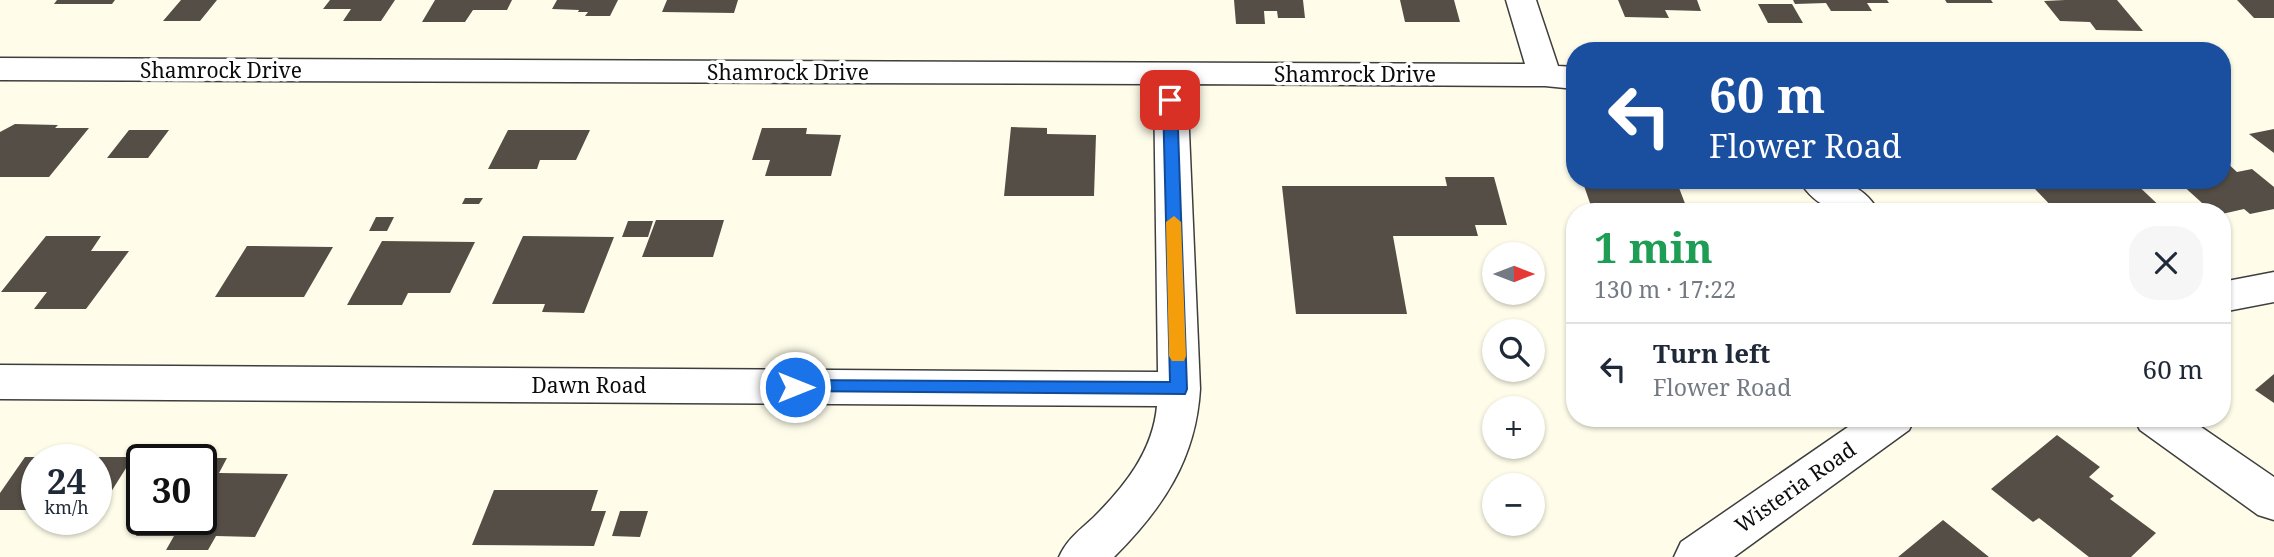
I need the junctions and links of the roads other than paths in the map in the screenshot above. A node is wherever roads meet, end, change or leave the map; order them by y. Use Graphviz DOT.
graph roads {
  1 [pos="1521,0"];
  2 [pos="0,69"];
  3 [pos="1170,73"];
  4 [pos="1560,76"];
  5 [pos="1829,189"];
  6 [pos="1849,203"];
  7 [pos="2274,287"];
  8 [pos="2231,296"];
  9 [pos="0,382"];
  10 [pos="1179,389"];
  11 [pos="1882,427"];
  12 [pos="2168,427"];
  13 [pos="2274,501"];
  14 [pos="1708,554"];
  15 [pos="1082,557"];
  1 -- 4 [label="street"];
  2 -- 3 [label="street, Shamrock Drive"];
  3 -- 4 [label="street, Shamrock Drive"];
  3 -- 10 [label="street"];
  5 -- 6 [label="street"];
  7 -- 8 [label="street"];
  9 -- 10 [label="street, Dawn Road"];
  10 -- 15 [label="street"];
  11 -- 14 [label="street, Wisteria Road"];
  12 -- 13 [label="street"];
}
